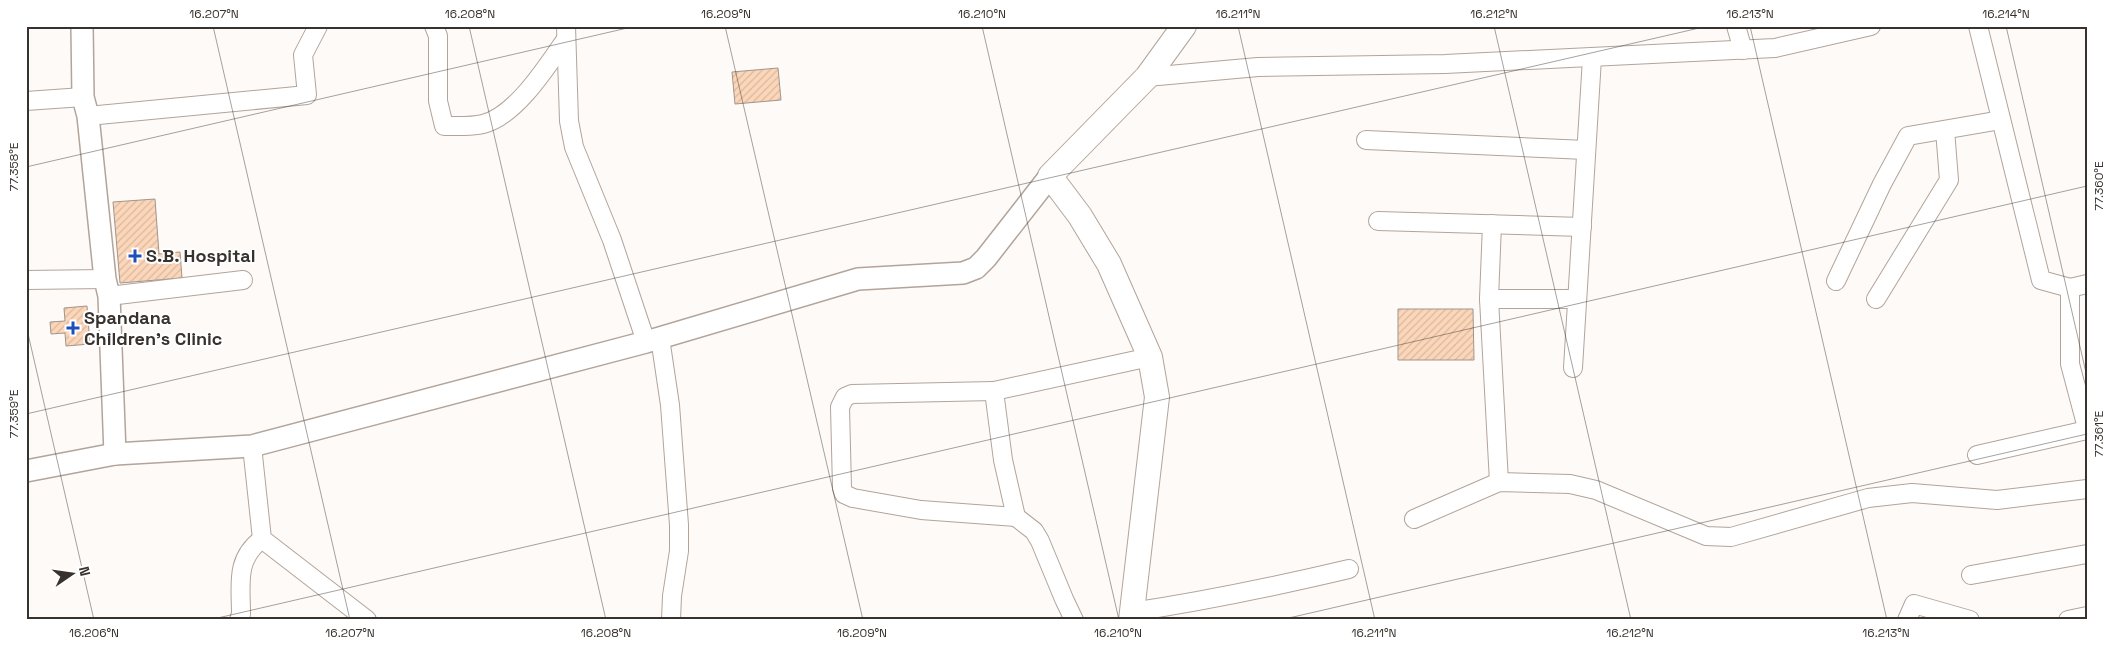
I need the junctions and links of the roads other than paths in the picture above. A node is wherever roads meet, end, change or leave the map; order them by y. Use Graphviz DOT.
graph roads {
  1 [pos="82,26"];
  2 [pos="318,26"];
  3 [pos="434,26"];
  4 [pos="1184,26"];
  5 [pos="1736,26"];
  6 [pos="1871,26"];
  7 [pos="1978,26"];
  8 [pos="566,33"];
  9 [pos="1743,50"];
  10 [pos="1592,58"];
  11 [pos="1147,77"];
  12 [pos="26,101"];
  13 [pos="86,107"];
  14 [pos="2001,120"];
  15 [pos="1945,130"];
  16 [pos="1366,140"];
  17 [pos="1586,150"];
  18 [pos="1050,176"];
  19 [pos="1378,221"];
  20 [pos="1492,224"];
  21 [pos="1582,227"];
  22 [pos="26,280"];
  23 [pos="243,280"];
  24 [pos="1836,281"];
  25 [pos="2078,286"];
  26 [pos="107,288"];
  27 [pos="1490,299"];
  28 [pos="1577,299"];
  29 [pos="1876,299"];
  30 [pos="653,340"];
  31 [pos="1150,357"];
  32 [pos="1574,368"];
  33 [pos="994,391"];
  34 [pos="2087,429"];
  35 [pos="252,446"];
  36 [pos="115,454"];
  37 [pos="1977,455"];
  38 [pos="29,469"];
  39 [pos="1499,482"];
  40 [pos="2087,489"];
  41 [pos="1016,517"];
  42 [pos="1414,519"];
  43 [pos="262,539"];
  44 [pos="2087,554"];
  45 [pos="1349,569"];
  46 [pos="1971,575"];
  47 [pos="1132,616"];
  48 [pos="2087,616"];
  49 [pos="239,620"];
  50 [pos="367,620"];
  51 [pos="671,620"];
  52 [pos="1074,620"];
  53 [pos="1906,620"];
  54 [pos="1970,620"];
  55 [pos="2068,620"];
  1 -- 13 [label="street"];
  2 -- 13 [label="street"];
  3 -- 8 [label="street"];
  4 -- 11 [label="main road"];
  5 -- 9 [label="street"];
  6 -- 9 [label="street"];
  7 -- 14 [label="street"];
  8 -- 30 [label="street"];
  9 -- 10 [label="street"];
  10 -- 11 [label="street"];
  10 -- 17 [label="street"];
  11 -- 18 [label="main road"];
  12 -- 13 [label="street"];
  13 -- 26 [label="street"];
  14 -- 15 [label="street"];
  14 -- 25 [label="street"];
  15 -- 24 [label="street"];
  15 -- 29 [label="street"];
  16 -- 17 [label="street"];
  17 -- 21 [label="street"];
  18 -- 30 [label="street"];
  18 -- 31 [label="main road"];
  19 -- 20 [label="street"];
  20 -- 21 [label="street"];
  20 -- 27 [label="street"];
  21 -- 28 [label="street"];
  22 -- 26 [label="street"];
  23 -- 26 [label="street"];
  25 -- 34 [label="street"];
  26 -- 36 [label="street"];
  27 -- 28 [label="street"];
  27 -- 39 [label="street"];
  28 -- 32 [label="street"];
  30 -- 35 [label="street"];
  30 -- 51 [label="street"];
  31 -- 33 [label="street"];
  31 -- 47 [label="main road"];
  33 -- 41 [label="street"];
  33 -- 41 [label="street"];
  34 -- 37 [label="street"];
  35 -- 36 [label="street"];
  35 -- 43 [label="street"];
  36 -- 38 [label="street"];
  39 -- 40 [label="street"];
  39 -- 42 [label="street"];
  41 -- 52 [label="street"];
  43 -- 49 [label="street"];
  43 -- 50 [label="street"];
  44 -- 46 [label="street"];
  45 -- 47 [label="street"];
  48 -- 55 [label="street"];
  53 -- 54 [label="street"];
}
